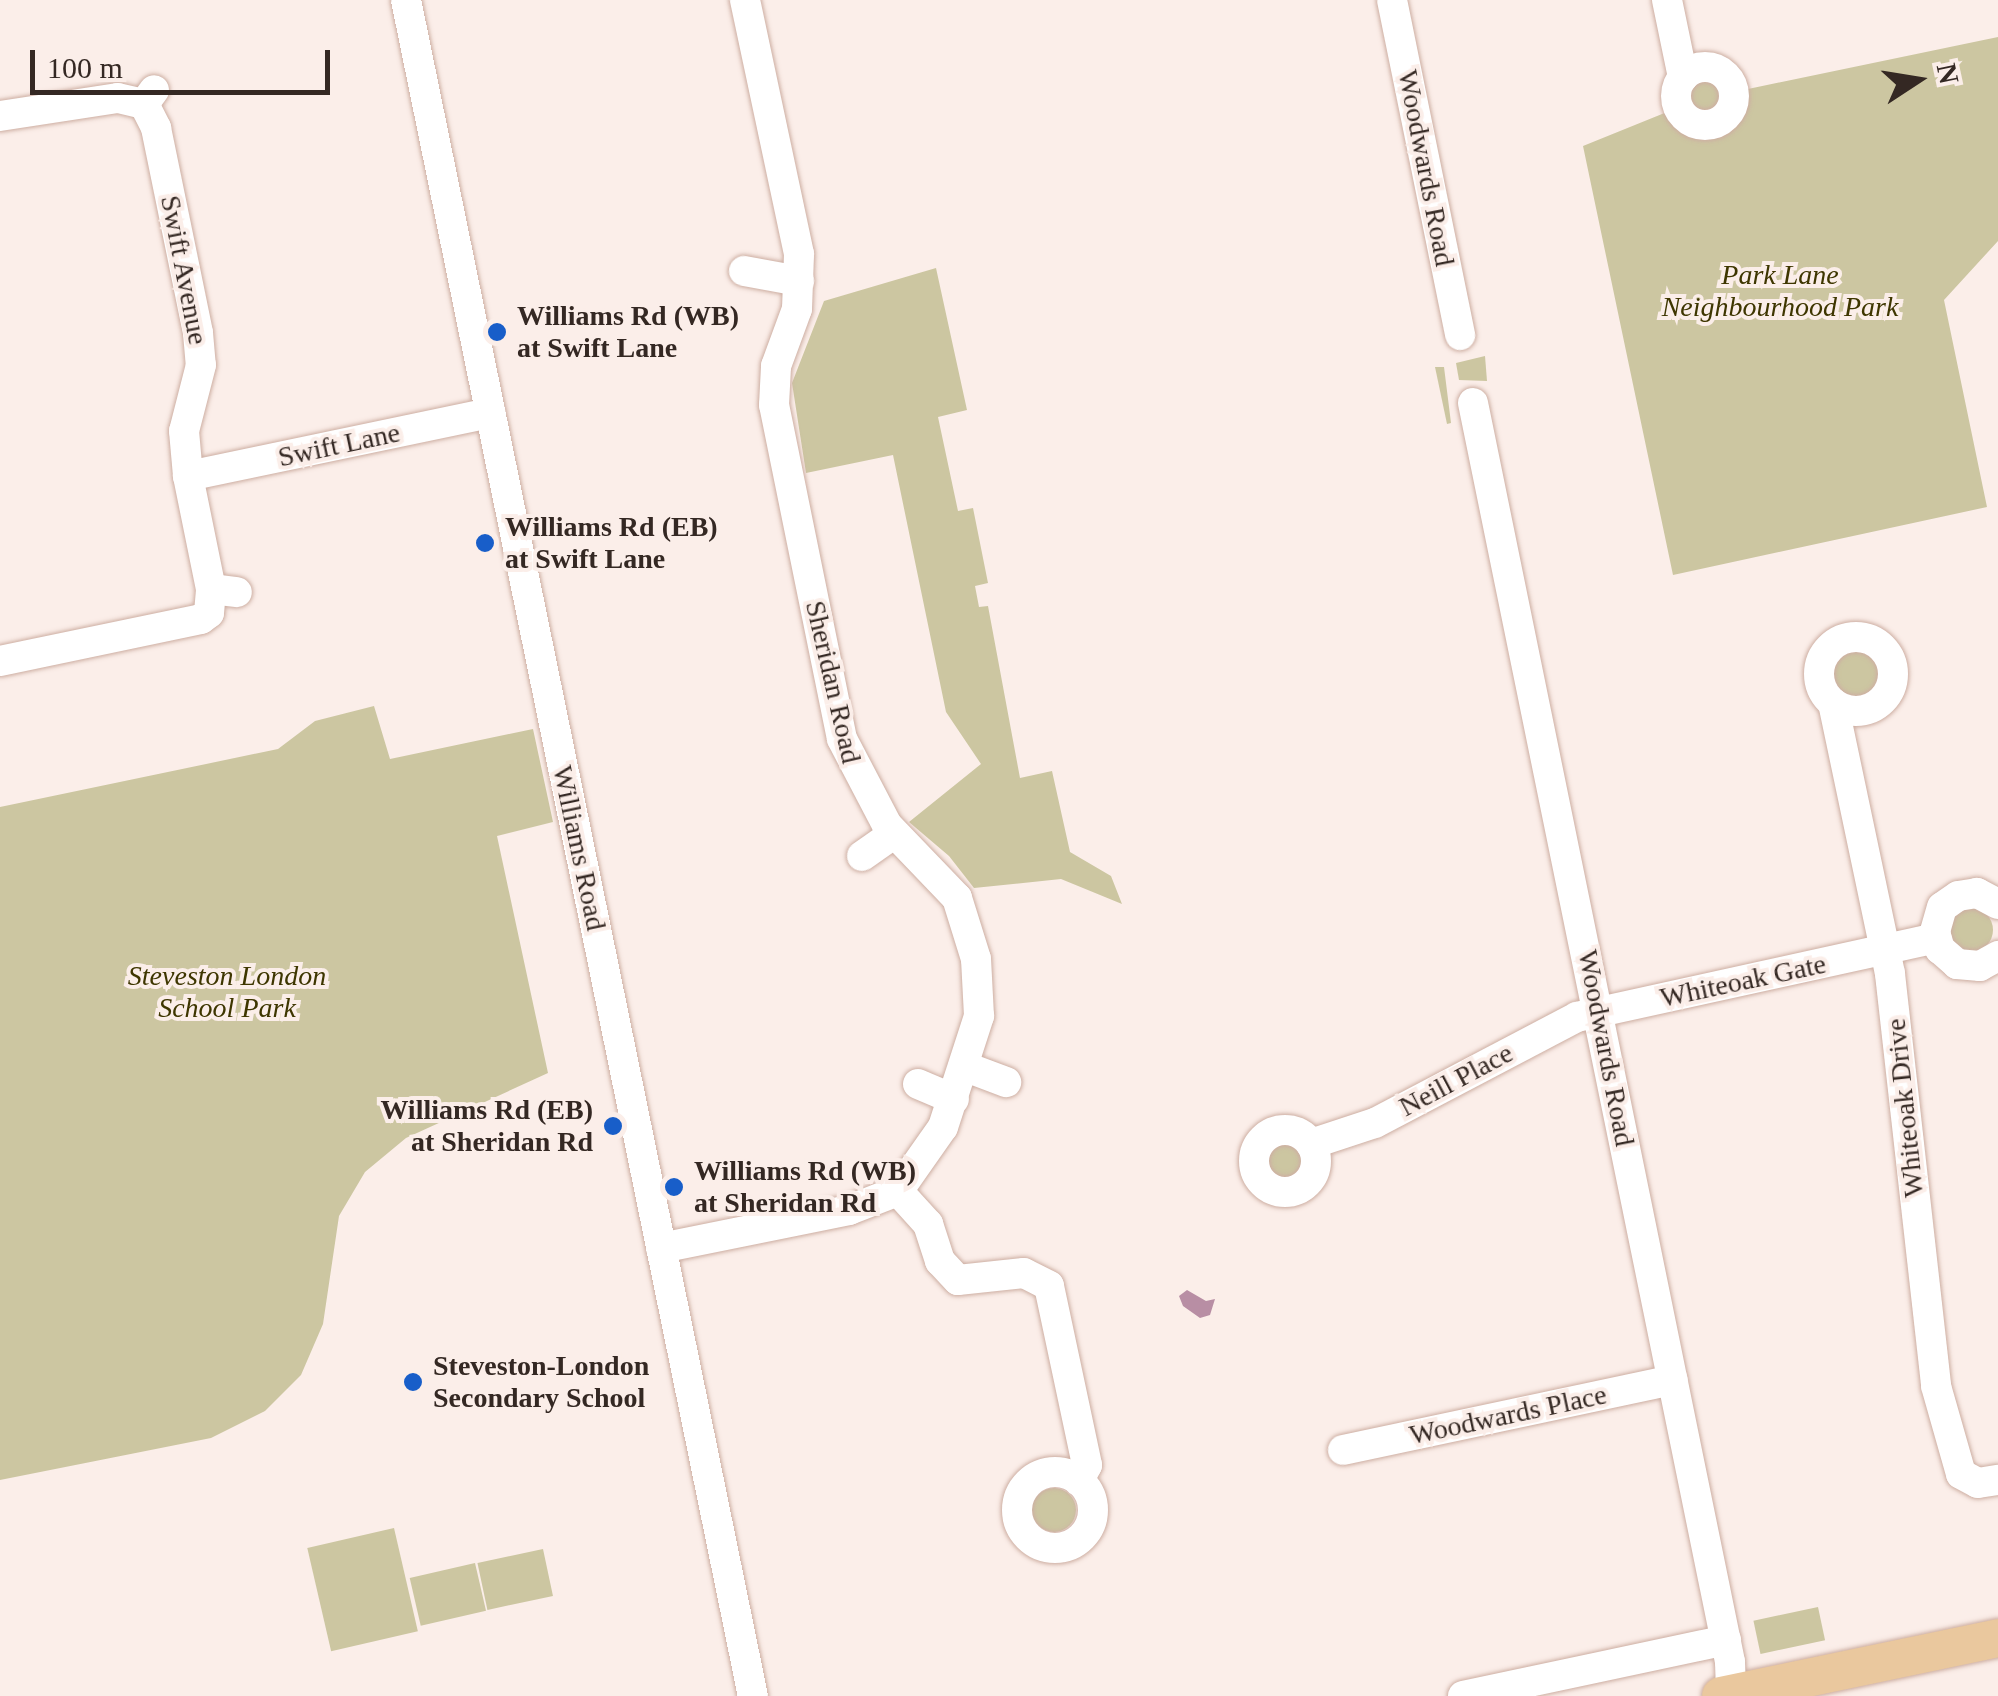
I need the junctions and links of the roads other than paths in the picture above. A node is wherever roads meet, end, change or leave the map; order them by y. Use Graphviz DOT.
graph roads {
  1 [pos="406,0"];
  2 [pos="745,0"];
  3 [pos="1392,0"];
  4 [pos="1667,0"];
  5 [pos="1683,77"];
  6 [pos="0,116"];
  7 [pos="744,271"];
  8 [pos="799,281"];
  9 [pos="1460,335"];
  10 [pos="1473,403"];
  11 [pos="490,413"];
  12 [pos="188,476"];
  13 [pos="0,661"];
  14 [pos="1833,702"];
  15 [pos="894,834"];
  16 [pos="862,856"];
  17 [pos="1998,904"];
  18 [pos="1936,938"];
  19 [pos="1886,949"];
  20 [pos="1998,956"];
  21 [pos="1599,1012"];
  22 [pos="966,1067"];
  23 [pos="1006,1082"];
  24 [pos="918,1084"];
  25 [pos="954,1098"];
  26 [pos="1311,1144"];
  27 [pos="898,1191"];
  28 [pos="662,1248"];
  29 [pos="1673,1380"];
  30 [pos="1342,1450"];
  31 [pos="1998,1480"];
  32 [pos="1079,1481"];
  33 [pos="1998,1638"];
  34 [pos="1726,1640"];
  35 [pos="1728,1695"];
  36 [pos="753,1696"];
  37 [pos="1463,1696"];
  1 -- 11 [label="street, Williams Road"];
  2 -- 8 [label="street, Sheridan Road"];
  3 -- 9 [label="street, Woodwards Road"];
  4 -- 5 [label="street"];
  6 -- 12 [label="street, Swift Avenue"];
  7 -- 8 [label="street"];
  8 -- 15 [label="street, Sheridan Road"];
  10 -- 21 [label="street, Woodwards Road"];
  11 -- 12 [label="street, Swift Lane"];
  11 -- 28 [label="street, Williams Road"];
  12 -- 13 [label="street, Swift Avenue"];
  14 -- 19 [label="street, Whiteoak Drive"];
  15 -- 16 [label="street"];
  15 -- 22 [label="street, Sheridan Road"];
  17 -- 18 [label="street"];
  18 -- 19 [label="street, Whiteoak Gate"];
  18 -- 20 [label="street"];
  19 -- 21 [label="street, Whiteoak Gate"];
  19 -- 31 [label="street, Whiteoak Drive"];
  21 -- 26 [label="street, Neill Place"];
  21 -- 29 [label="street, Woodwards Road"];
  22 -- 23 [label="street"];
  22 -- 25 [label="street, Sheridan Road"];
  24 -- 25 [label="street"];
  25 -- 27 [label="street, Sheridan Road"];
  27 -- 28 [label="street, Sheridan Road"];
  27 -- 32 [label="street"];
  28 -- 36 [label="street, Williams Road"];
  29 -- 30 [label="street, Woodwards Place"];
  29 -- 34 [label="street, Woodwards Road"];
  33 -- 35 [label="main road"];
  34 -- 35 [label="street, Woodwards Road"];
  34 -- 37 [label="street"];
}
